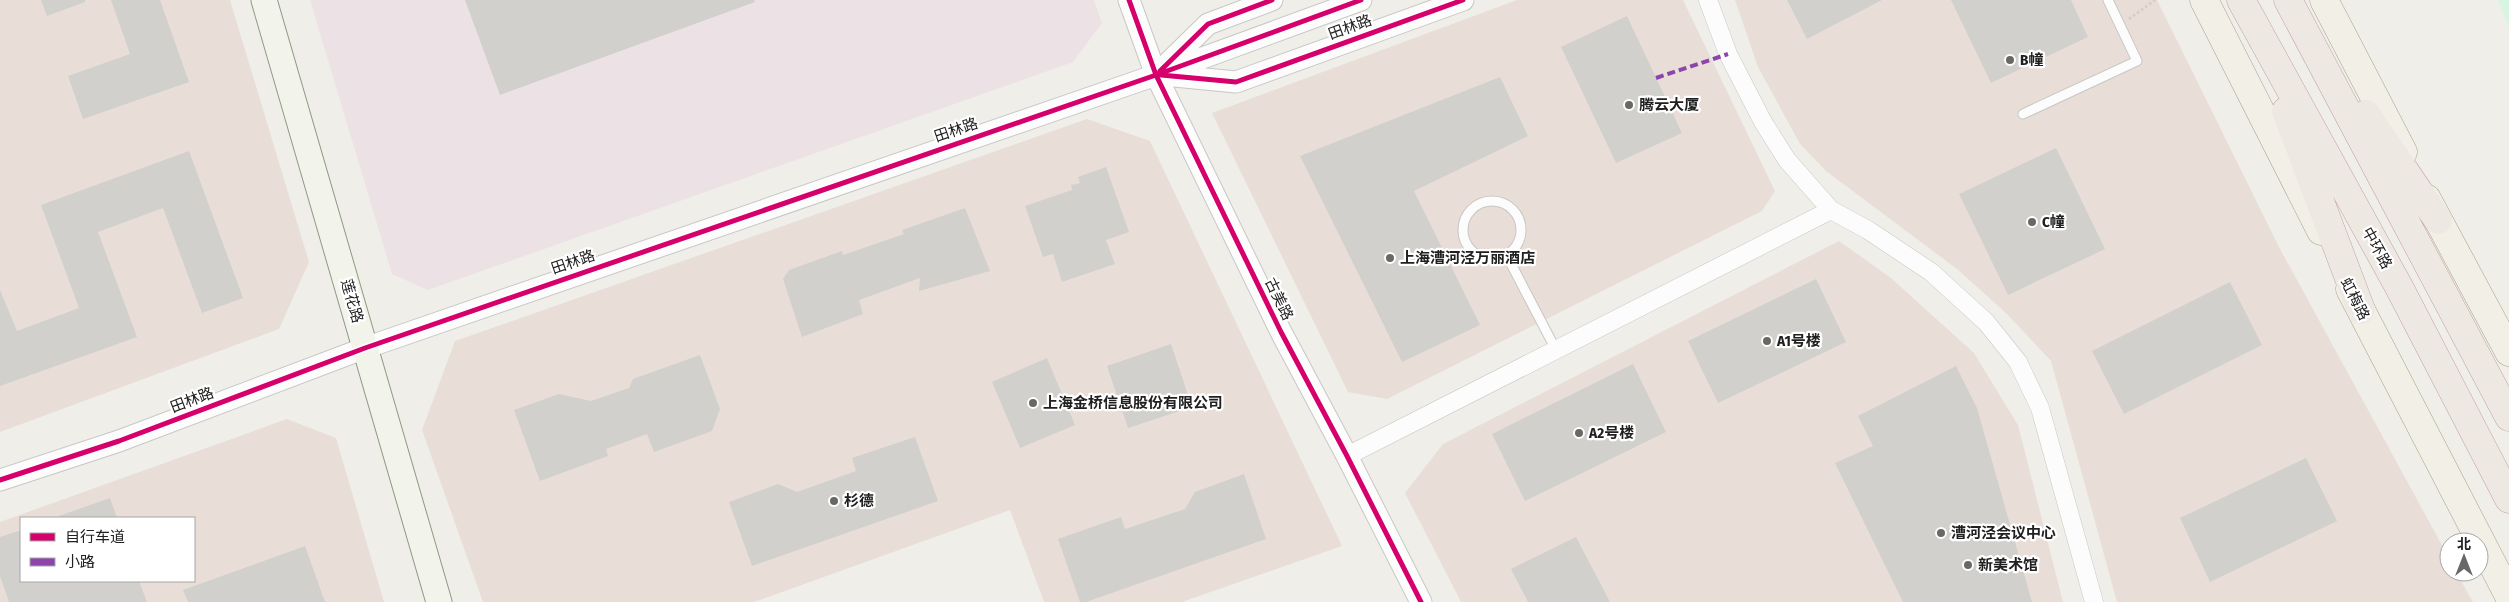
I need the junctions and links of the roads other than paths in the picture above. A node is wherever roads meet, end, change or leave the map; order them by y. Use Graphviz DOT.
graph roads {
  1 [pos="264,0"];
  2 [pos="1129,0"];
  3 [pos="1272,0"];
  4 [pos="1361,0"];
  5 [pos="1463,0"];
  6 [pos="1708,0"];
  7 [pos="2108,0"];
  8 [pos="2204,0"];
  9 [pos="2324,0"];
  10 [pos="2288,1"];
  11 [pos="2246,10"];
  12 [pos="1156,74"];
  13 [pos="2023,114"];
  14 [pos="1831,210"];
  15 [pos="2438,220"];
  16 [pos="1507,256"];
  17 [pos="2360,310"];
  18 [pos="365,348"];
  19 [pos="1556,350"];
  20 [pos="2509,352"];
  21 [pos="2509,417"];
  22 [pos="1347,456"];
  23 [pos="0,480"];
  24 [pos="2509,499"];
  25 [pos="2509,596"];
  26 [pos="439,602"];
  27 [pos="1421,602"];
  28 [pos="2094,602"];
  1 -- 18 [label="main road, 莲花路"];
  2 -- 12 [label="street, 古美路"];
  3 -- 12 [label="street, 田林路"];
  4 -- 12 [label="street, 田林路"];
  5 -- 12 [label="street, 田林路"];
  6 -- 14 [label="street"];
  7 -- 13 [label="lane"];
  8 -- 17 [label="main road, 虹梅路"];
  9 -- 15 [label="main road"];
  10 -- 15 [label="highway"];
  10 -- 21 [label="highway"];
  11 -- 17 [label="highway"];
  11 -- 24 [label="highway, 中环路"];
  12 -- 18 [label="street, 田林路"];
  12 -- 22 [label="street, 古美路"];
  14 -- 19 [label="street"];
  14 -- 28 [label="street"];
  15 -- 20 [label="main road"];
  16 -- 16 [label="lane"];
  16 -- 19 [label="lane"];
  17 -- 25 [label="main road, 虹梅路"];
  18 -- 23 [label="street, 田林路"];
  18 -- 26 [label="main road, 莲花路"];
  19 -- 22 [label="street"];
  22 -- 27 [label="street, 古美路"];
}
